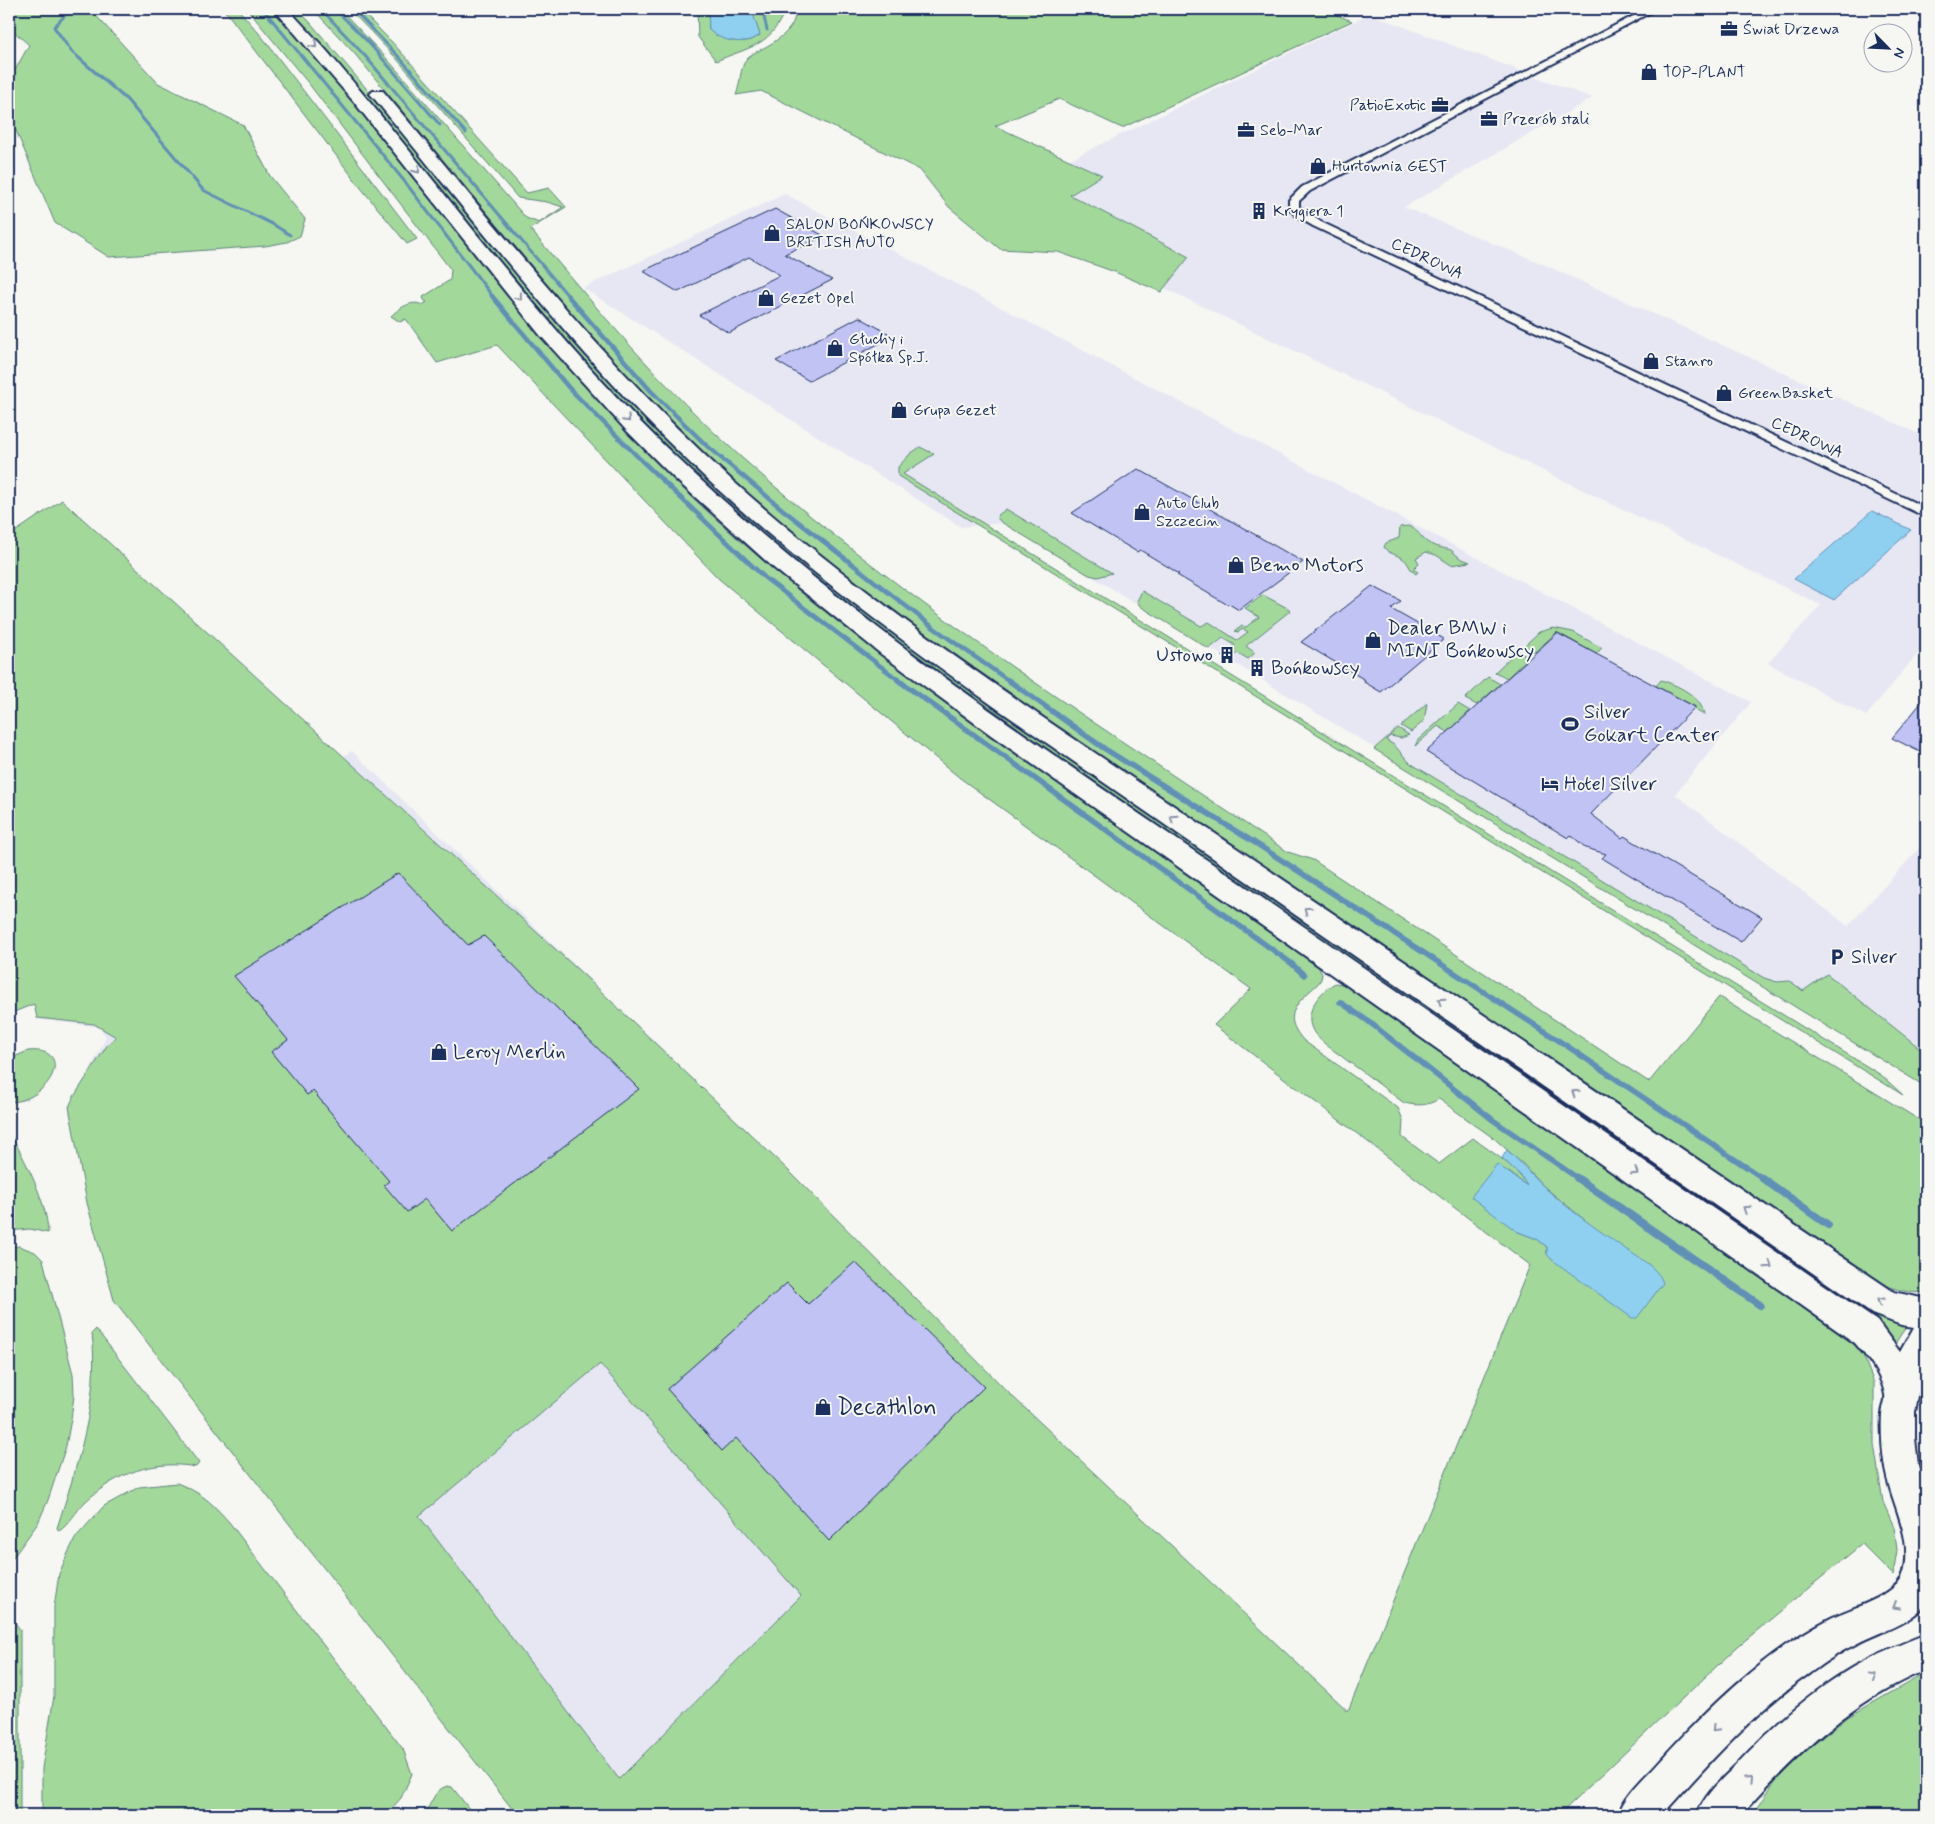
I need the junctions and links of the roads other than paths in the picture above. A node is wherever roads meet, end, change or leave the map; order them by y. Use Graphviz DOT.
graph roads {
  1 [pos="281,9"];
  2 [pos="303,9"];
  3 [pos="1654,9"];
  4 [pos="1926,513"];
  5 [pos="1926,1314"];
  6 [pos="1926,1337"];
  7 [pos="1901,1394"];
  8 [pos="1924,1538"];
  9 [pos="1926,1652"];
  10 [pos="1637,1815"];
  11 [pos="1716,1815"];
  1 -- 7 [label="main road, one-way"];
  5 -- 2 [label="main road, one-way"];
  3 -- 4 [label="street, CEDROWA"];
  6 -- 7 [label="main road"];
  7 -- 8 [label="main road"];
  8 -- 10 [label="main road, one-way"];
  11 -- 9 [label="main road, one-way"];
}
